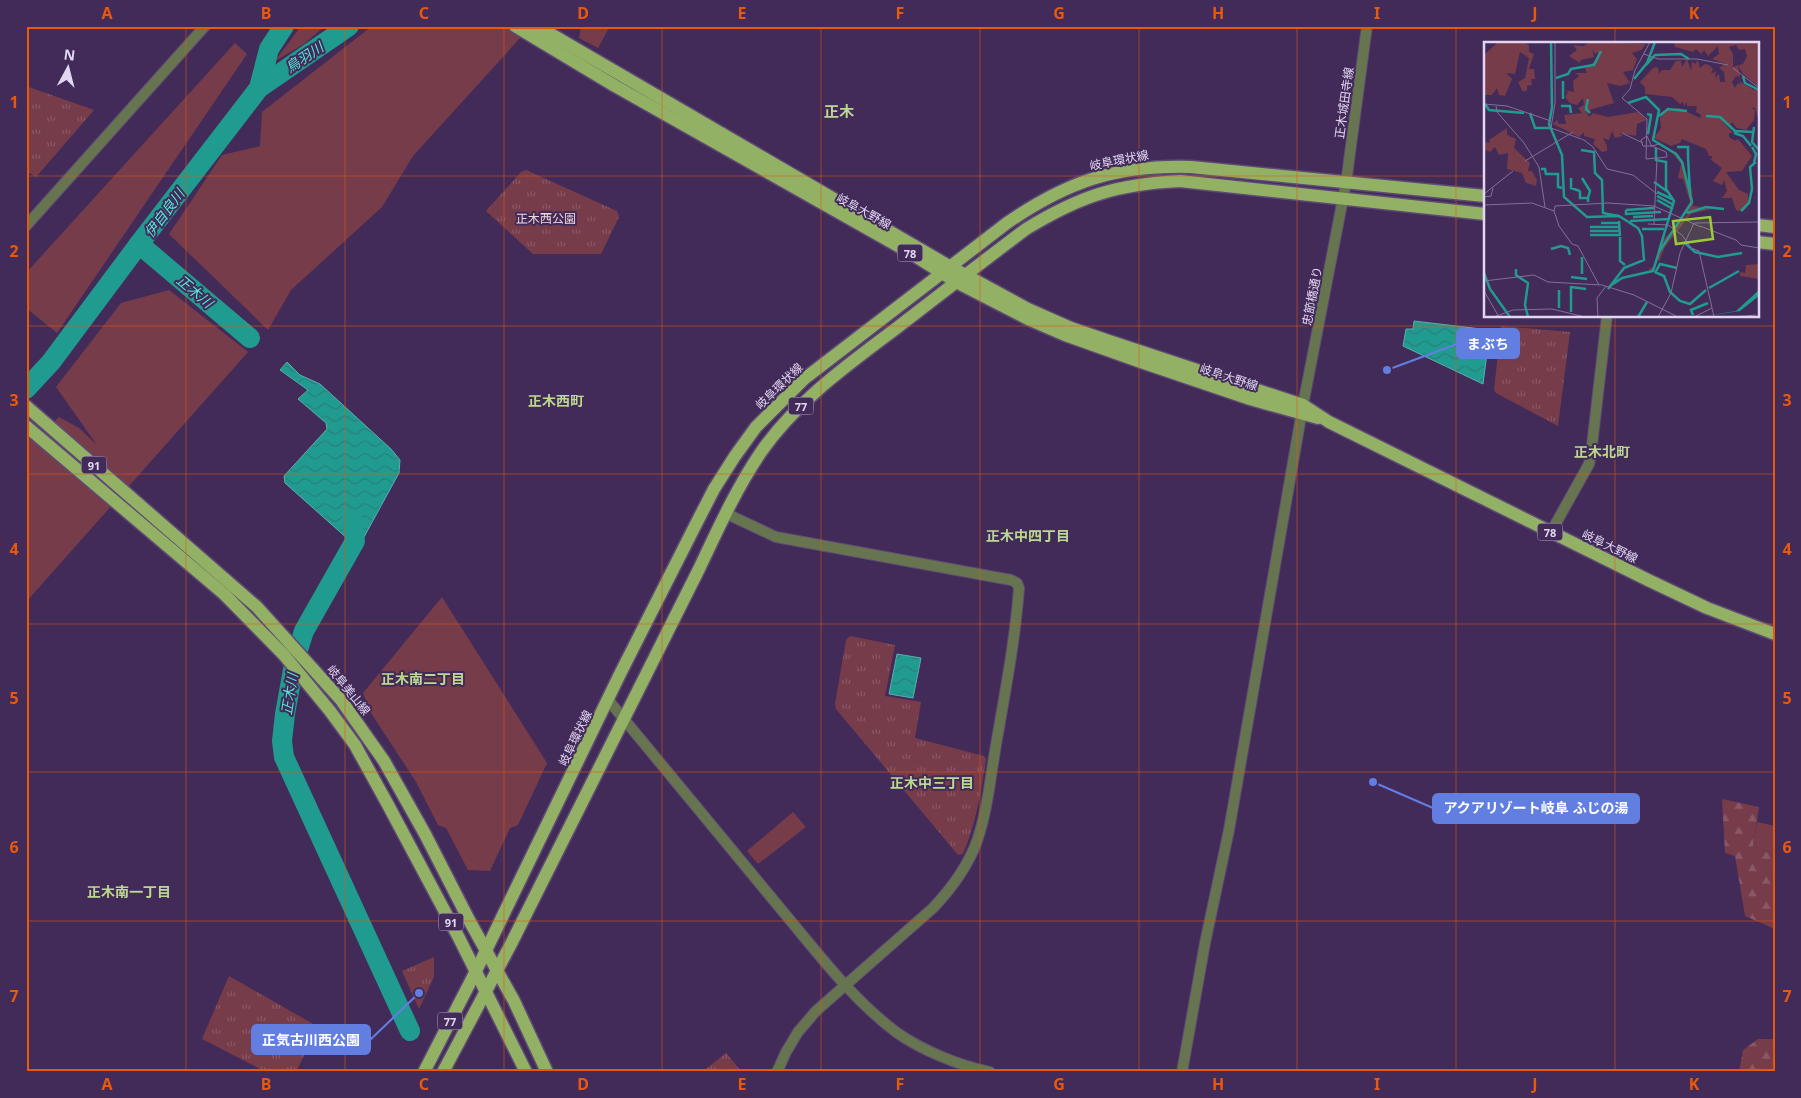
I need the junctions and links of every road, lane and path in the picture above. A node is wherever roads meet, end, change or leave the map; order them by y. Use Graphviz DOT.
graph roads {
  1 [pos="206,26"];
  2 [pos="515,26"];
  3 [pos="1367,26"];
  4 [pos="542,34"];
  5 [pos="1346,183"];
  6 [pos="1484,196"];
  7 [pos="1343,198"];
  8 [pos="1484,214"];
  9 [pos="1758,225"];
  10 [pos="26,226"];
  11 [pos="1775,227"];
  12 [pos="1758,242"];
  13 [pos="1775,244"];
  14 [pos="945,270"];
  15 [pos="960,278"];
  16 [pos="1607,318"];
  17 [pos="26,406"];
  18 [pos="1303,409"];
  19 [pos="26,426"];
  20 [pos="726,513"];
  21 [pos="1551,532"];
  22 [pos="1775,634"];
  23 [pos="609,701"];
  24 [pos="624,719"];
  25 [pos="486,950"];
  26 [pos="476,971"];
  27 [pos="496,973"];
  28 [pos="845,985"];
  29 [pos="486,992"];
  30 [pos="424,1072"];
  31 [pos="443,1072"];
  32 [pos="526,1072"];
  33 [pos="547,1072"];
  34 [pos="777,1072"];
  35 [pos="990,1072"];
  36 [pos="1182,1072"];
  1 -- 10 [label="street"];
  2 -- 4 [label="main road, 岐阜大野線 / 78"];
  3 -- 5 [label="street, 正木城田寺線"];
  4 -- 14 [label="main road, 岐阜大野線 / 78"];
  5 -- 6 [label="main road, 岐阜環状線 / 77"];
  5 -- 7 [label="street, 忠節橋通り"];
  5 -- 14 [label="main road, 岐阜環状線 / 77"];
  7 -- 8 [label="main road, 77"];
  7 -- 15 [label="main road, 77"];
  7 -- 18 [label="street, 忠節橋通り"];
  9 -- 11 [label="main road"];
  12 -- 13 [label="main road"];
  14 -- 15 [label="main road, 岐阜大野線 / 78"];
  14 -- 23 [label="main road, 岐阜環状線 / 77"];
  15 -- 18 [label="main road, 岐阜大野線 / 78"];
  15 -- 20 [label="main road, 77"];
  16 -- 21 [label="street"];
  17 -- 25 [label="main road, 岐阜美山線 / 91"];
  18 -- 21 [label="main road, 岐阜大野線 / 78"];
  18 -- 36 [label="street, 忠節橋通り"];
  19 -- 26 [label="main road, 91"];
  20 -- 24 [label="main road, 77"];
  20 -- 28 [label="street"];
  21 -- 22 [label="main road, 岐阜大野線 / 78"];
  23 -- 24 [label="street"];
  23 -- 25 [label="main road, 岐阜環状線 / 77"];
  24 -- 27 [label="main road, 77"];
  24 -- 28 [label="street"];
  25 -- 26 [label="main road, 岐阜環状線 / 77"];
  25 -- 27 [label="main road, 岐阜美山線 / 91"];
  26 -- 29 [label="main road, 91"];
  26 -- 30 [label="main road, 岐阜環状線 / 77"];
  27 -- 29 [label="main road, 77"];
  27 -- 33 [label="main road, 岐阜美山線 / 91"];
  28 -- 34 [label="street"];
  28 -- 35 [label="street"];
  29 -- 31 [label="main road, 77"];
  29 -- 32 [label="main road, 91"];
}
